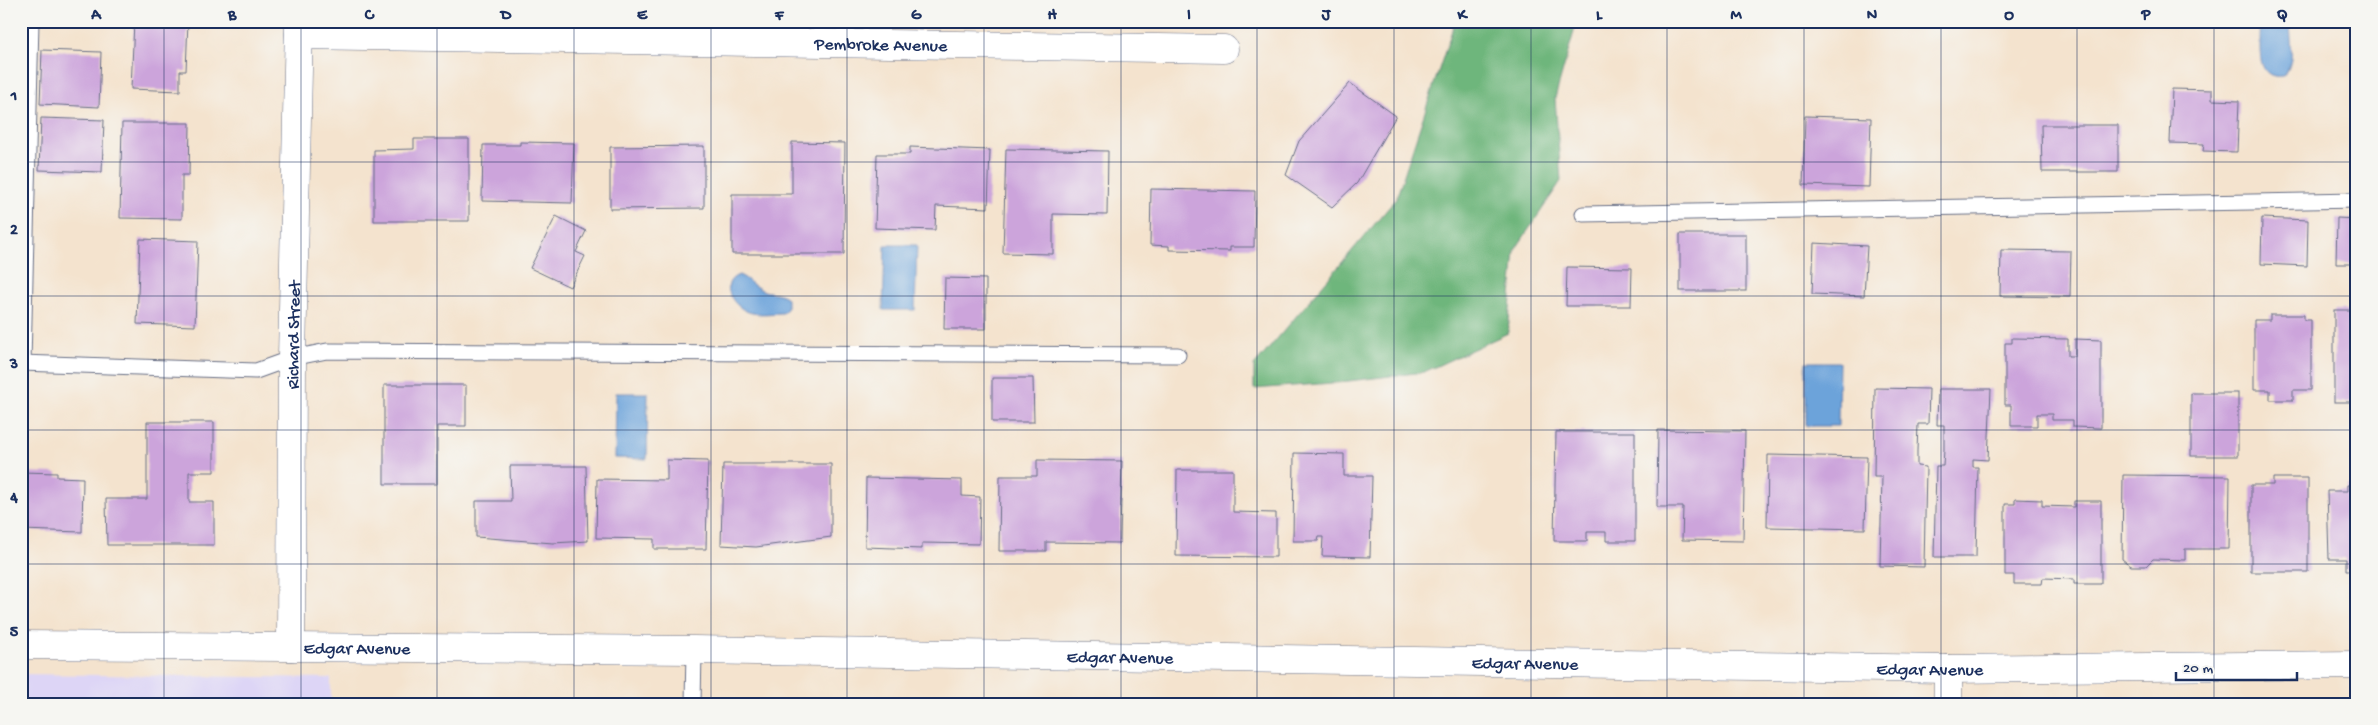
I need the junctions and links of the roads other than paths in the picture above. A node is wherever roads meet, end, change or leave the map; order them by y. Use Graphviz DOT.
graph roads {
  1 [pos="31,21"];
  2 [pos="299,28"];
  3 [pos="1224,49"];
  4 [pos="2357,200"];
  5 [pos="1583,214"];
  6 [pos="1178,355"];
  7 [pos="292,358"];
  8 [pos="22,363"];
  9 [pos="21,645"];
  10 [pos="291,647"];
  11 [pos="694,650"];
  12 [pos="2357,665"];
  13 [pos="1948,669"];
  14 [pos="693,704"];
  15 [pos="1948,704"];
  1 -- 8 [label="lane"];
  2 -- 3 [label="street, Pembroke Avenue"];
  2 -- 7 [label="street, Richard Street"];
  4 -- 5 [label="lane"];
  6 -- 7 [label="lane"];
  7 -- 8 [label="lane"];
  7 -- 10 [label="street, Richard Street"];
  9 -- 10 [label="street, Edgar Avenue"];
  10 -- 11 [label="street, Edgar Avenue"];
  11 -- 13 [label="street, Edgar Avenue"];
  11 -- 14 [label="lane"];
  12 -- 13 [label="street, Edgar Avenue"];
  13 -- 15 [label="street"];
}
